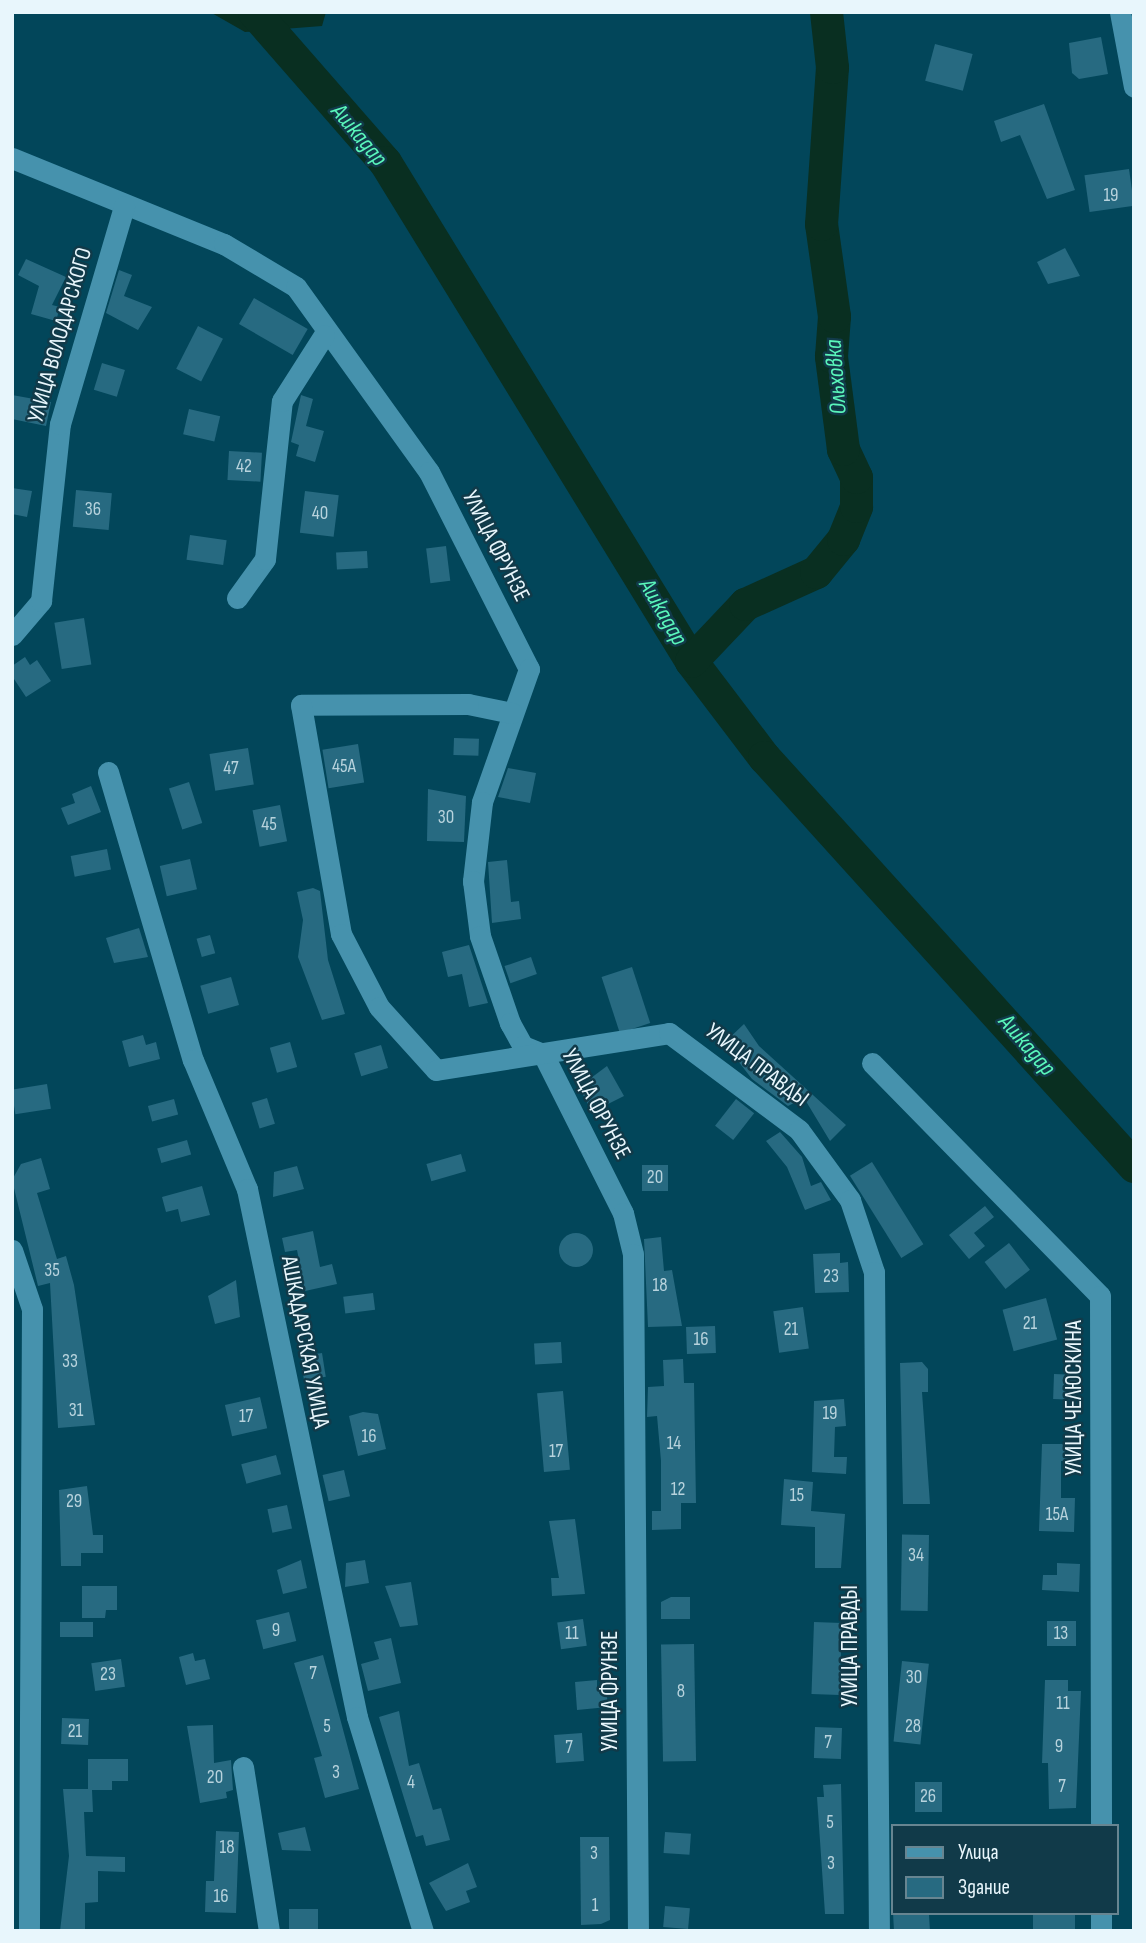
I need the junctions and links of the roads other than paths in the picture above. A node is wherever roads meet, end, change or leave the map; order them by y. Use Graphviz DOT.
graph roads {
  1 [pos="1120,12"];
  2 [pos="1134,87"];
  3 [pos="12,158"];
  4 [pos="124,206"];
  5 [pos="324,335"];
  6 [pos="237,598"];
  7 [pos="12,635"];
  8 [pos="512,713"];
  9 [pos="108,772"];
  10 [pos="542,1055"];
  11 [pos="872,1063"];
  12 [pos="12,1250"];
  13 [pos="243,1767"];
  14 [pos="1101,1824"];
  15 [pos="29,1931"];
  16 [pos="269,1931"];
  17 [pos="423,1931"];
  18 [pos="638,1931"];
  19 [pos="879,1931"];
  1 -- 2 [label="street"];
  3 -- 4 [label="street, УЛИЦА ФРУНЗЕ"];
  4 -- 5 [label="street, УЛИЦА ФРУНЗЕ"];
  4 -- 7 [label="street, УЛИЦА ВОЛОДАРСКОГО"];
  5 -- 6 [label="street"];
  5 -- 8 [label="street, УЛИЦА ФРУНЗЕ"];
  8 -- 10 [label="street, УЛИЦА ФРУНЗЕ"];
  8 -- 10 [label="street, УЛИЦА ПРАВДЫ"];
  9 -- 17 [label="street, АШКАДАРСКАЯ УЛИЦА"];
  10 -- 18 [label="street, УЛИЦА ФРУНЗЕ"];
  10 -- 19 [label="street, УЛИЦА ПРАВДЫ"];
  11 -- 14 [label="street, УЛИЦА ЧЕЛЮСКИНА"];
  12 -- 15 [label="street"];
  13 -- 16 [label="street"];
}
